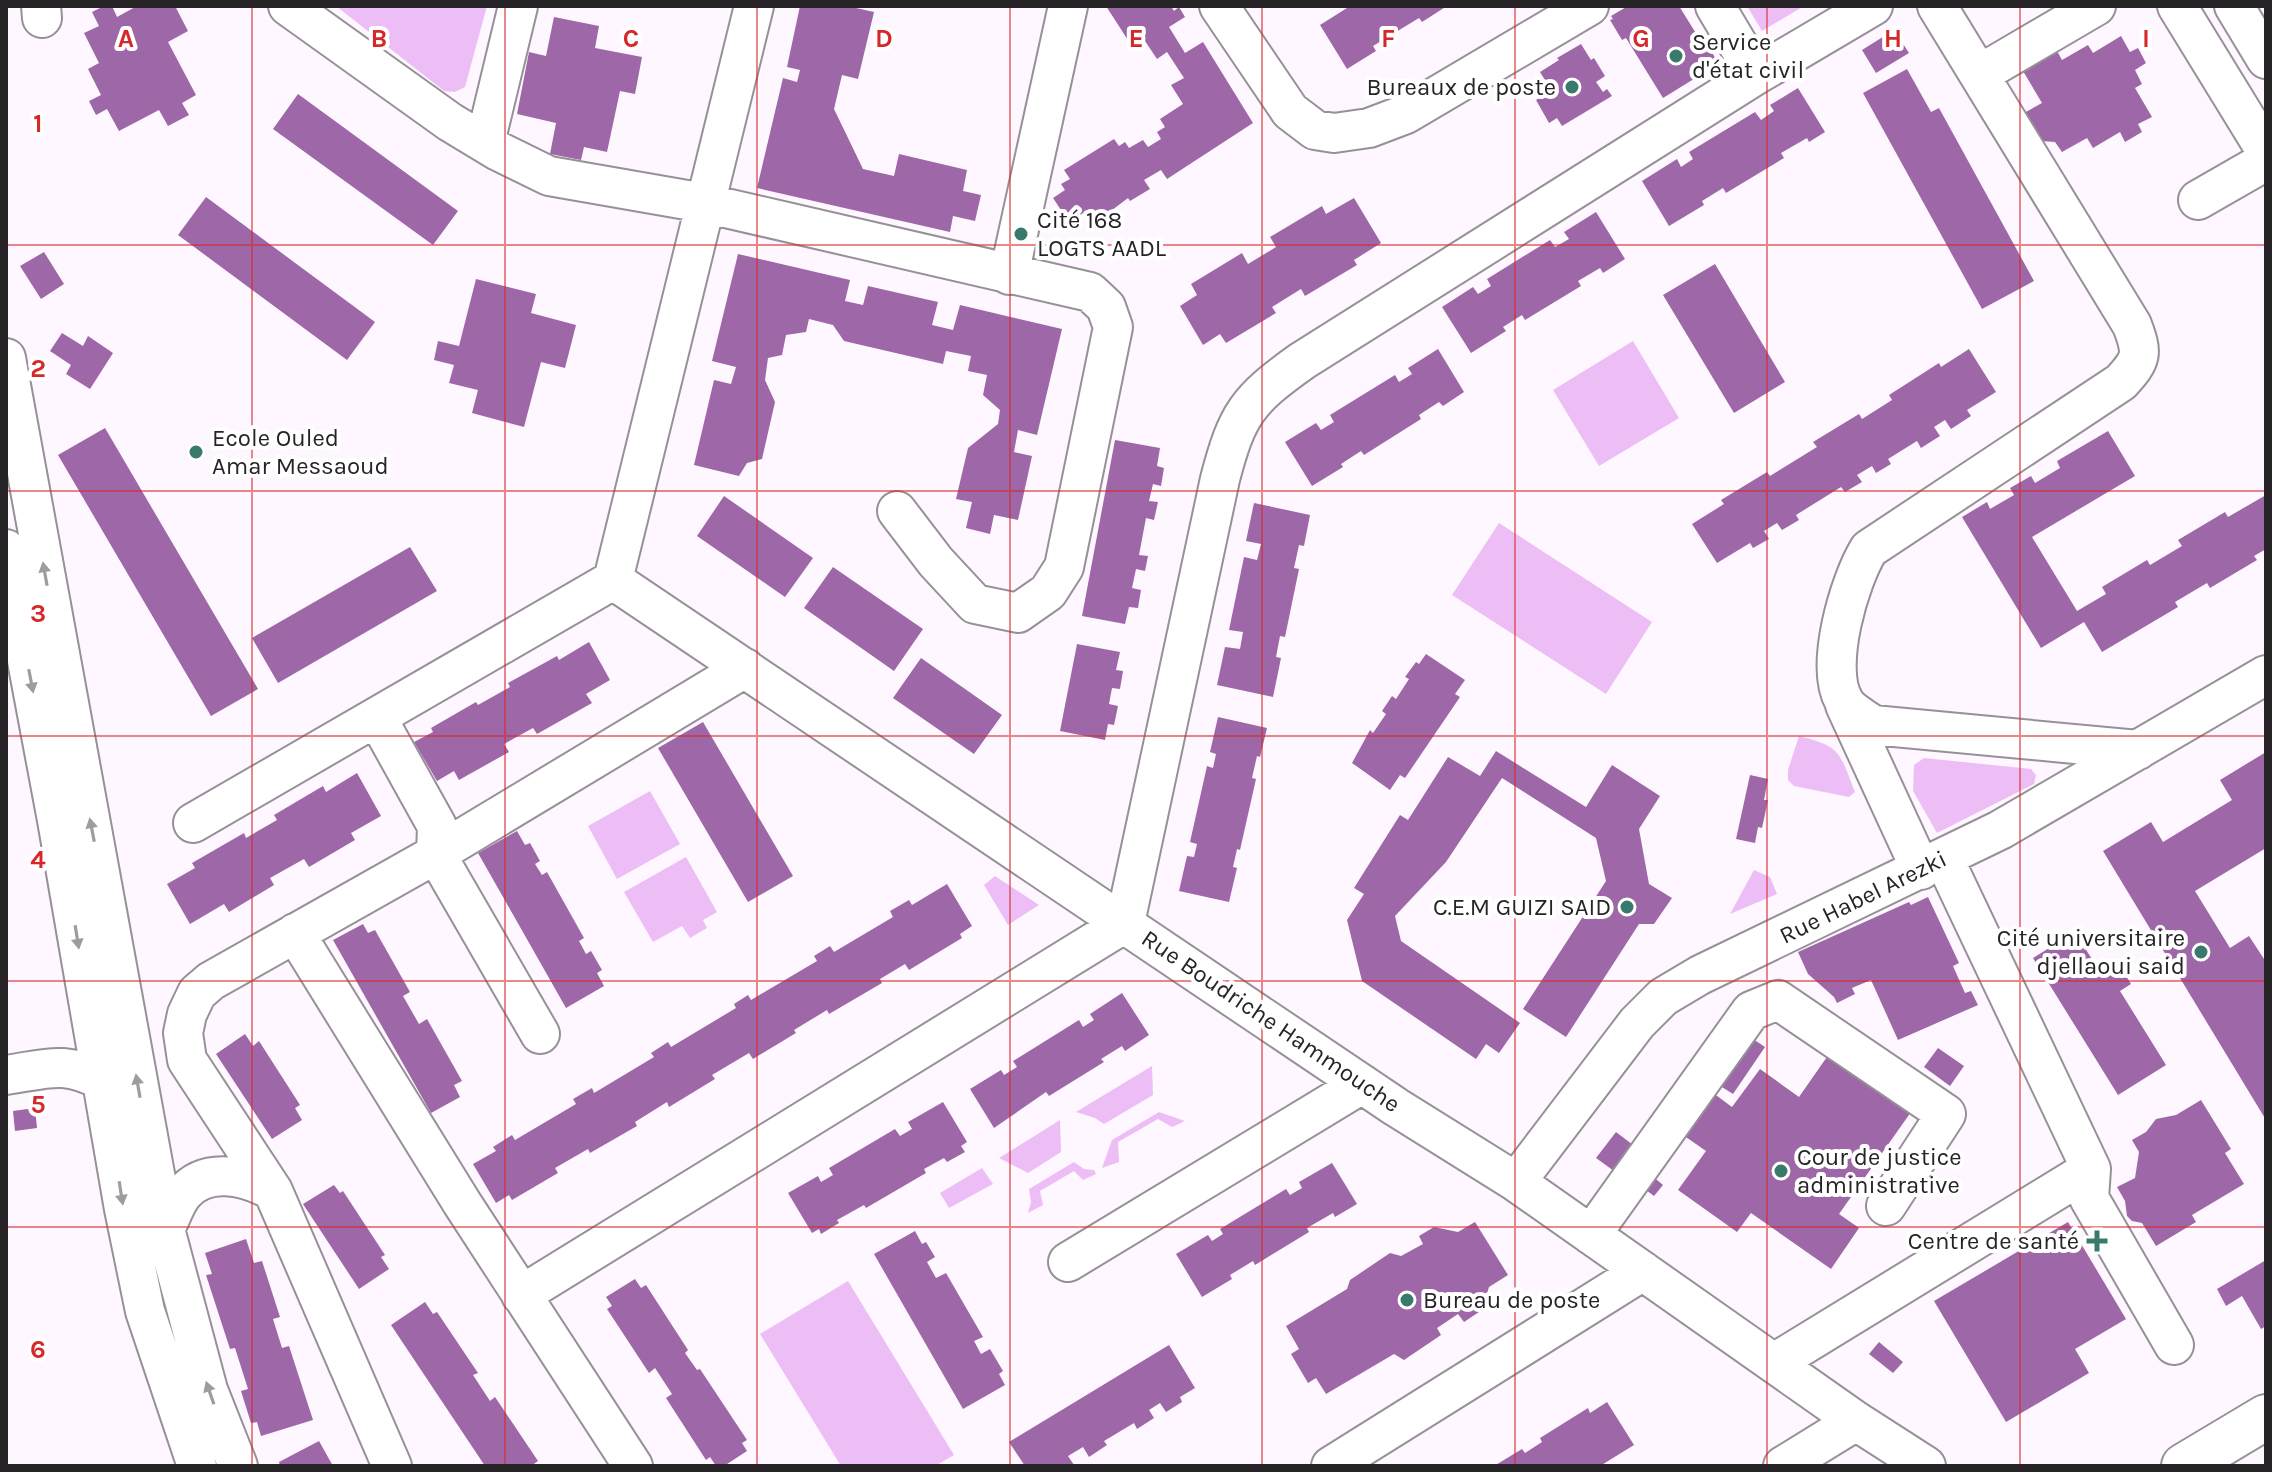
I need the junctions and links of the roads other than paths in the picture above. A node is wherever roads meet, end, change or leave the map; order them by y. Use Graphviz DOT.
graph roads {
  1 [pos="288,6"];
  2 [pos="518,6"];
  3 [pos="754,6"];
  4 [pos="1068,6"];
  5 [pos="1219,6"];
  6 [pos="1589,6"];
  7 [pos="1715,6"];
  8 [pos="1873,6"];
  9 [pos="1937,6"];
  10 [pos="2096,6"];
  11 [pos="2177,6"];
  12 [pos="2234,6"];
  13 [pos="2266,59"];
  14 [pos="1980,74"];
  15 [pos="1756,75"];
  16 [pos="485,143"];
  17 [pos="2266,151"];
  18 [pos="2266,161"];
  19 [pos="2198,200"];
  20 [pos="704,203"];
  21 [pos="1009,275"];
  22 [pos="6,358"];
  23 [pos="897,511"];
  24 [pos="6,549"];
  25 [pos="613,580"];
  26 [pos="745,668"];
  27 [pos="2266,675"];
  28 [pos="1845,704"];
  29 [pos="377,718"];
  30 [pos="2138,750"];
  31 [pos="193,823"];
  32 [pos="436,854"];
  33 [pos="1932,864"];
  34 [pos="1125,923"];
  35 [pos="295,933"];
  36 [pos="93,1027"];
  37 [pos="540,1034"];
  38 [pos="61,1066"];
  39 [pos="6,1075"];
  40 [pos="103,1081"];
  41 [pos="1362,1084"];
  42 [pos="147,1136"];
  43 [pos="218,1156"];
  44 [pos="2091,1169"];
  45 [pos="1516,1182"];
  46 [pos="273,1191"];
  47 [pos="1886,1206"];
  48 [pos="165,1229"];
  49 [pos="1591,1235"];
  50 [pos="1068,1262"];
  51 [pos="1643,1271"];
  52 [pos="521,1295"];
  53 [pos="2174,1345"];
  54 [pos="1774,1363"];
  55 [pos="2266,1417"];
  56 [pos="1856,1421"];
  57 [pos="2266,1438"];
  58 [pos="197,1466"];
  59 [pos="238,1466"];
  60 [pos="392,1466"];
  61 [pos="633,1466"];
  62 [pos="1331,1466"];
  63 [pos="1783,1466"];
  64 [pos="1926,1466"];
  65 [pos="2184,1466"];
  66 [pos="2219,1466"];
  1 -- 16 [label="street"];
  2 -- 16 [label="street"];
  3 -- 20 [label="street"];
  4 -- 21 [label="street"];
  5 -- 6 [label="street"];
  7 -- 15 [label="street"];
  8 -- 15 [label="street"];
  9 -- 14 [label="street"];
  10 -- 14 [label="street"];
  11 -- 17 [label="street"];
  12 -- 13 [label="street"];
  14 -- 28 [label="street"];
  15 -- 34 [label="street"];
  16 -- 20 [label="street"];
  18 -- 19 [label="street"];
  20 -- 21 [label="street"];
  20 -- 25 [label="street"];
  21 -- 23 [label="street"];
  42 -- 22 [label="street, one-way"];
  24 -- 36 [label="street, one-way"];
  25 -- 26 [label="street, Rue Boudriche Hammouche"];
  25 -- 29 [label="street"];
  26 -- 32 [label="street"];
  26 -- 34 [label="street, Rue Boudriche Hammouche"];
  27 -- 30 [label="street, Rue Habel Arezki"];
  28 -- 30 [label="street"];
  28 -- 33 [label="street"];
  29 -- 31 [label="street"];
  29 -- 32 [label="street"];
  30 -- 33 [label="street, Rue Habel Arezki"];
  32 -- 35 [label="street"];
  32 -- 37 [label="street"];
  33 -- 44 [label="street"];
  33 -- 45 [label="street, Rue Habel Arezki"];
  34 -- 41 [label="street, Rue Boudriche Hammouche"];
  34 -- 52 [label="street"];
  35 -- 43 [label="street"];
  35 -- 52 [label="street"];
  36 -- 38 [label="street"];
  36 -- 40 [label="street"];
  38 -- 39 [label="street"];
  38 -- 40 [label="street"];
  40 -- 58 [label="street, one-way"];
  41 -- 45 [label="street, Rue Boudriche Hammouche"];
  41 -- 50 [label="street"];
  42 -- 43 [label="street"];
  42 -- 48 [label="street"];
  43 -- 46 [label="street"];
  43 -- 46 [label="street"];
  43 -- 48 [label="street"];
  44 -- 53 [label="street"];
  44 -- 54 [label="street"];
  45 -- 49 [label="street, Rue Boudriche Hammouche"];
  46 -- 60 [label="street"];
  47 -- 49 [label="street"];
  59 -- 48 [label="street, one-way"];
  49 -- 51 [label="street, Rue Boudriche Hammouche"];
  51 -- 54 [label="street, Rue Boudriche Hammouche"];
  51 -- 62 [label="street"];
  52 -- 61 [label="street"];
  54 -- 56 [label="street, Rue Boudriche Hammouche"];
  55 -- 65 [label="main road"];
  56 -- 63 [label="street"];
  56 -- 64 [label="street, Rue Boudriche Hammouche"];
  57 -- 66 [label="street"];
}
